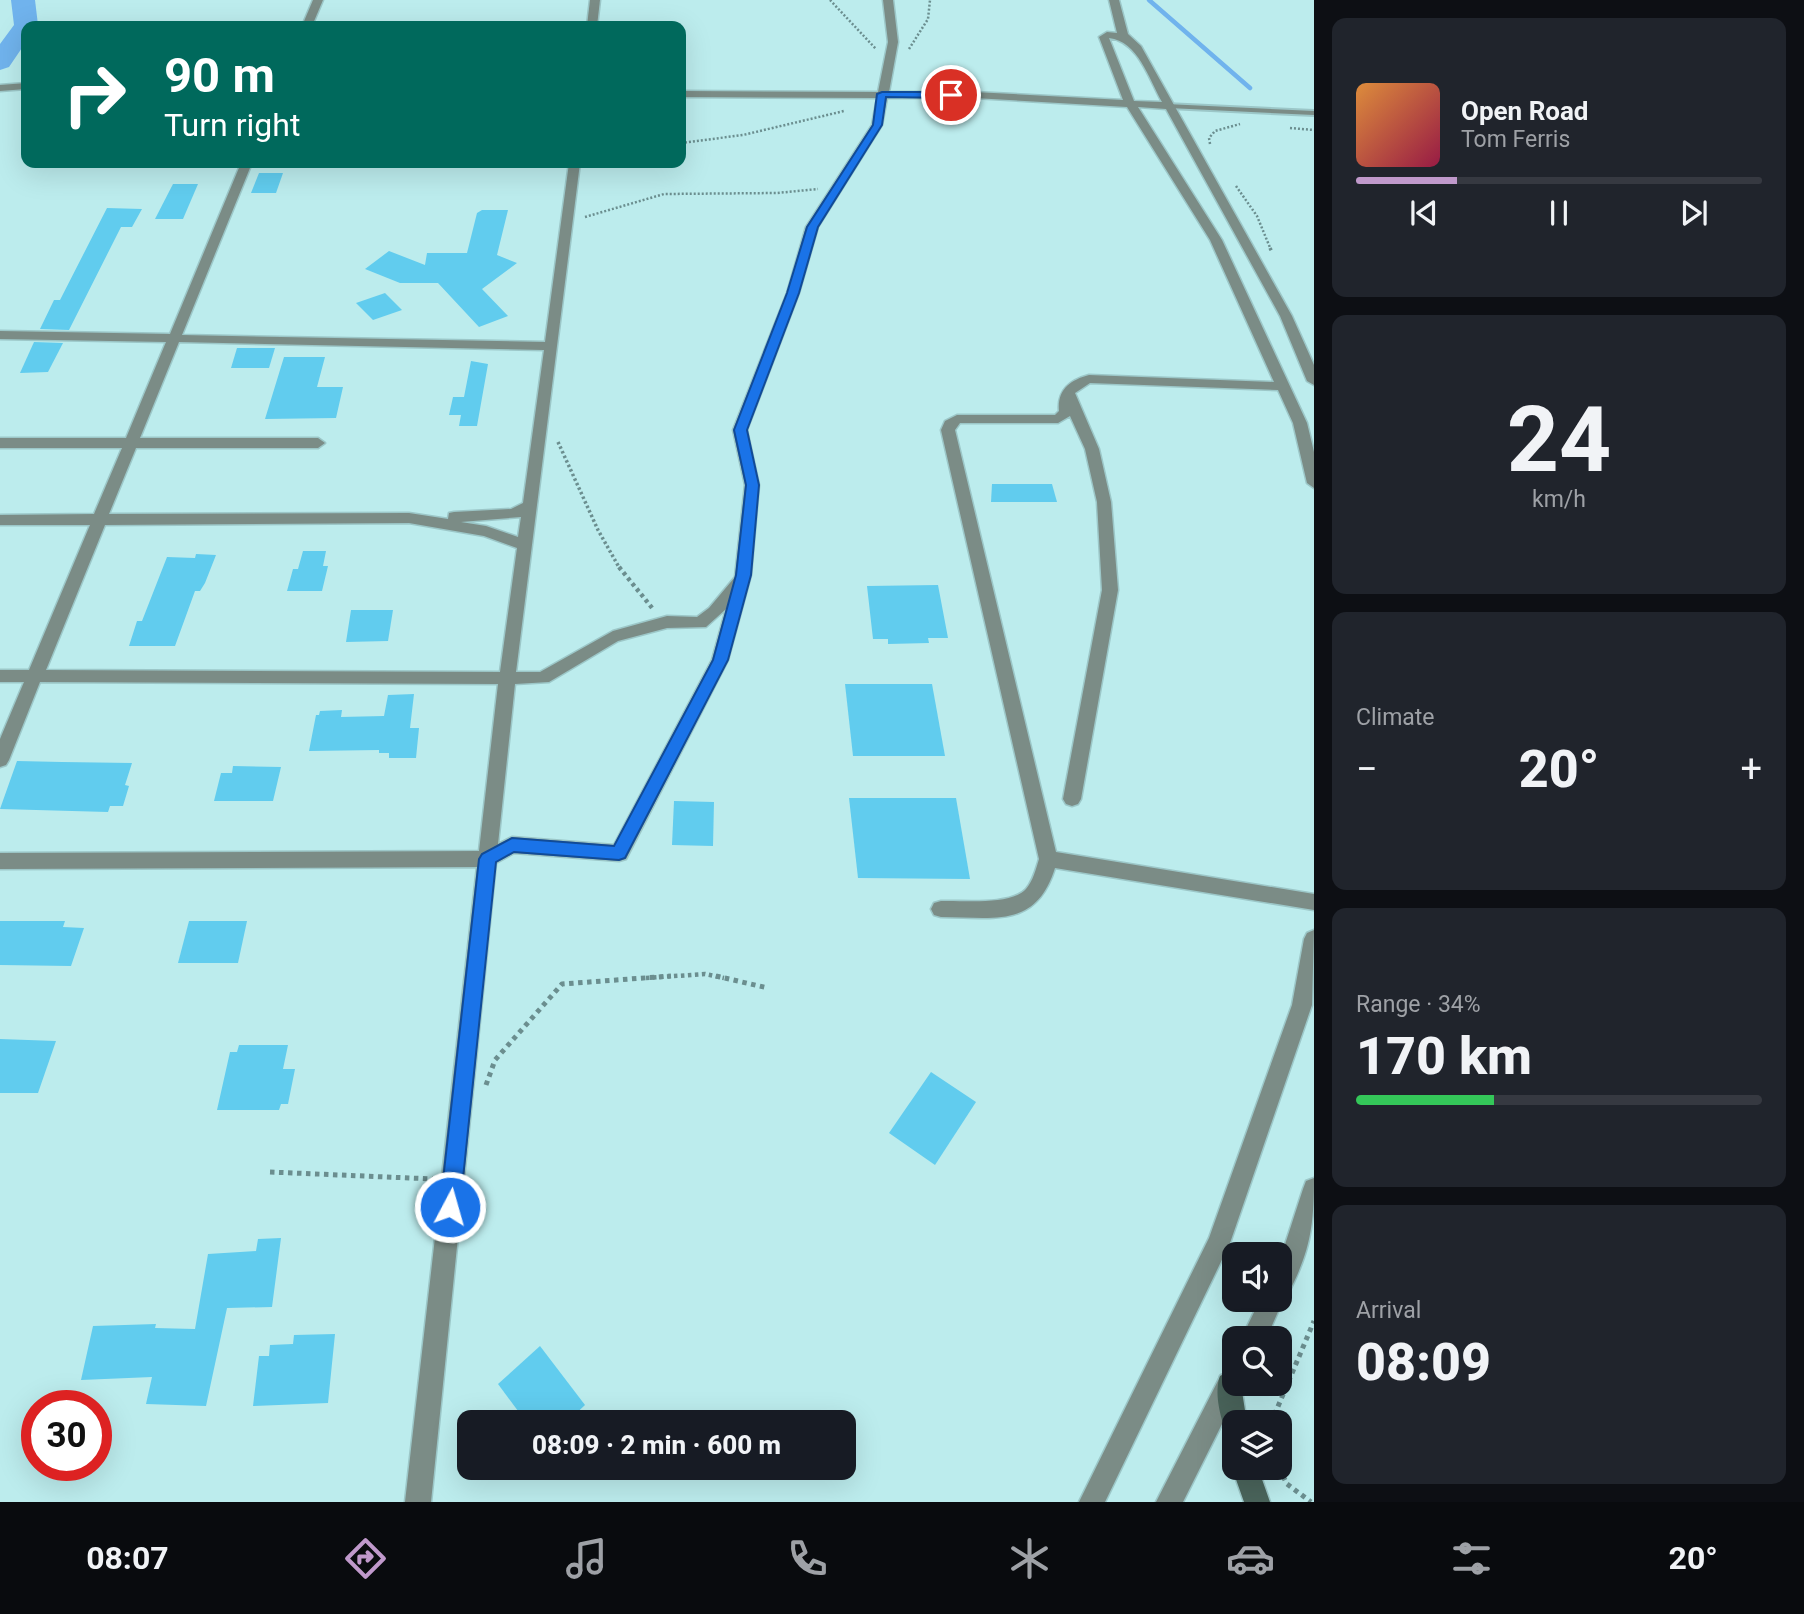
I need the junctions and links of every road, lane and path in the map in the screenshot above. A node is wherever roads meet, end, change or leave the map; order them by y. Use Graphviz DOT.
graph roads {
  1 [pos="318,0"];
  2 [pos="595,0"];
  3 [pos="888,0"];
  4 [pos="1114,0"];
  5 [pos="309,21"];
  6 [pos="593,21"];
  7 [pos="1123,36"];
  8 [pos="21,86"];
  9 [pos="0,88"];
  10 [pos="686,94"];
  11 [pos="881,102"];
  12 [pos="1129,102"];
  13 [pos="1169,106"];
  14 [pos="1314,113"];
  15 [pos="1240,124"];
  16 [pos="1289,128"];
  17 [pos="1314,130"];
  18 [pos="686,143"];
  19 [pos="1210,151"];
  20 [pos="245,168"];
  21 [pos="574,168"];
  22 [pos="1234,183"];
  23 [pos="836,188"];
  24 [pos="568,223"];
  25 [pos="1272,252"];
  26 [pos="0,335"];
  27 [pos="175,337"];
  28 [pos="552,346"];
  29 [pos="1314,382"];
  30 [pos="1283,386"];
  31 [pos="1066,393"];
  32 [pos="544,411"];
  33 [pos="0,443"];
  34 [pos="318,443"];
  35 [pos="132,444"];
  36 [pos="1314,483"];
  37 [pos="531,505"];
  38 [pos="409,518"];
  39 [pos="101,519"];
  40 [pos="0,520"];
  41 [pos="525,545"];
  42 [pos="744,575"];
  43 [pos="667,622"];
  44 [pos="35,676"];
  45 [pos="0,677"];
  46 [pos="507,679"];
  47 [pos="0,760"];
  48 [pos="1072,799"];
  49 [pos="488,859"];
  50 [pos="1048,859"];
  51 [pos="0,861"];
  52 [pos="1314,902"];
  53 [pos="941,909"];
  54 [pos="1314,939"];
  55 [pos="768,988"];
  56 [pos="483,1096"];
  57 [pos="270,1172"];
  58 [pos="453,1180"];
  59 [pos="1314,1189"];
  60 [pos="1292,1259"];
  61 [pos="1314,1321"];
  62 [pos="1224,1396"];
  63 [pos="1276,1410"];
  64 [pos="1249,1480"];
  65 [pos="1285,1480"];
  66 [pos="418,1502"];
  67 [pos="1092,1502"];
  68 [pos="1168,1502"];
  69 [pos="1257,1502"];
  70 [pos="1311,1502"];
  1 -- 5 [label="street"];
  2 -- 6 [label="street"];
  3 -- 11 [label="street"];
  4 -- 7 [label="street"];
  7 -- 12 [label="street"];
  7 -- 13 [label="street"];
  8 -- 9 [label="street"];
  10 -- 11 [label="street"];
  11 -- 12 [label="street"];
  11 -- 18 [label="path"];
  11 -- 23 [label="street"];
  12 -- 13 [label="street"];
  12 -- 30 [label="street"];
  13 -- 14 [label="lane"];
  13 -- 29 [label="street"];
  15 -- 19 [label="path"];
  16 -- 17 [label="path"];
  20 -- 27 [label="street"];
  21 -- 24 [label="street"];
  22 -- 25 [label="path"];
  23 -- 24 [label="path"];
  23 -- 42 [label="street"];
  24 -- 28 [label="street"];
  26 -- 27 [label="street"];
  27 -- 28 [label="street"];
  27 -- 35 [label="street"];
  28 -- 32 [label="street"];
  30 -- 31 [label="street"];
  30 -- 36 [label="street"];
  31 -- 48 [label="street"];
  31 -- 50 [label="street"];
  32 -- 37 [label="street"];
  32 -- 43 [label="path"];
  33 -- 35 [label="street"];
  34 -- 35 [label="street"];
  35 -- 39 [label="street"];
  37 -- 38 [label="street"];
  37 -- 41 [label="street"];
  38 -- 39 [label="street"];
  38 -- 41 [label="street"];
  39 -- 40 [label="street"];
  39 -- 44 [label="street"];
  41 -- 46 [label="street"];
  42 -- 43 [label="street"];
  42 -- 49 [label="street"];
  43 -- 46 [label="street"];
  44 -- 45 [label="street"];
  44 -- 46 [label="street"];
  44 -- 47 [label="street"];
  46 -- 49 [label="street"];
  49 -- 51 [label="street"];
  49 -- 58 [label="street"];
  50 -- 52 [label="street"];
  50 -- 53 [label="street"];
  54 -- 67 [label="street"];
  55 -- 56 [label="path"];
  57 -- 58 [label="path"];
  58 -- 66 [label="street"];
  59 -- 60 [label="street"];
  61 -- 63 [label="path"];
  62 -- 68 [label="street"];
  64 -- 69 [label="street"];
  65 -- 70 [label="path"];
}
